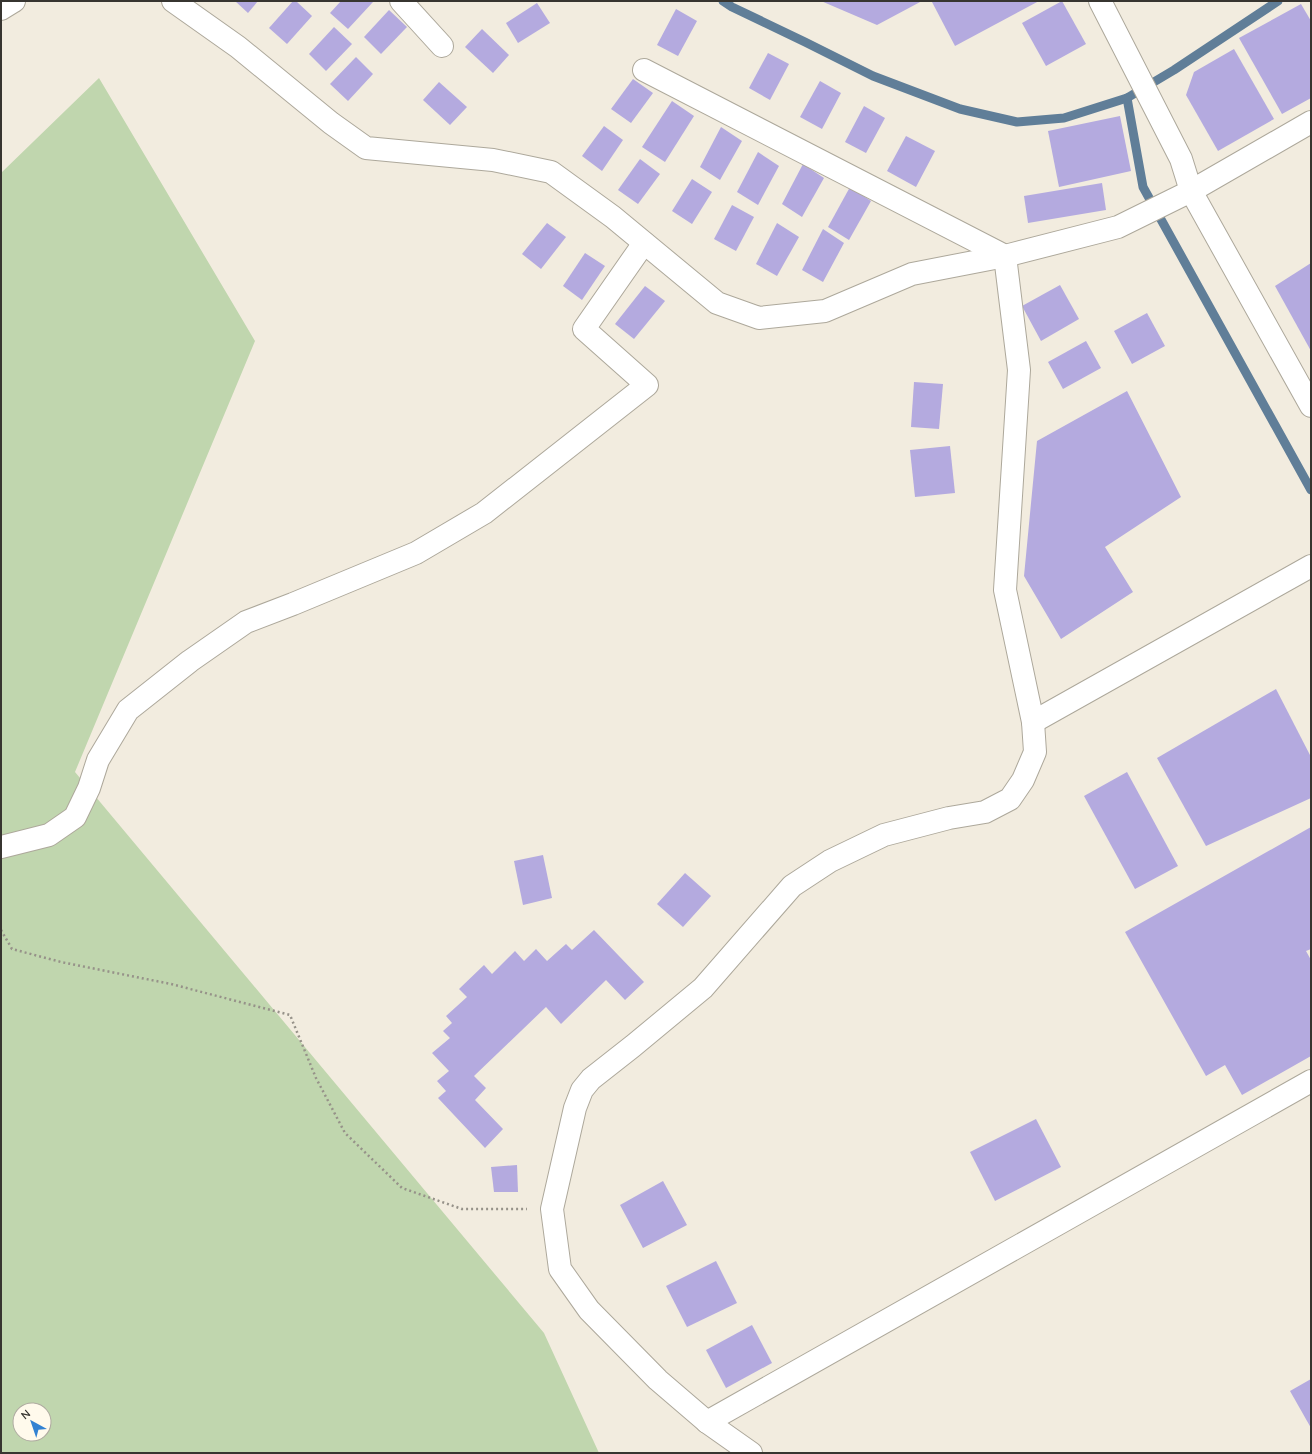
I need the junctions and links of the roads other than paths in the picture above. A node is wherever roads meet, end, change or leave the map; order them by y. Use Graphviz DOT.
graph roads {
  1 [pos="14,1"];
  2 [pos="173,1"];
  3 [pos="401,1"];
  4 [pos="1,9"];
  5 [pos="1105,10"];
  6 [pos="442,46"];
  7 [pos="644,70"];
  8 [pos="1311,122"];
  9 [pos="1191,192"];
  10 [pos="644,243"];
  11 [pos="1005,256"];
  12 [pos="1311,406"];
  13 [pos="1311,566"];
  14 [pos="1033,722"];
  15 [pos="1,847"];
  16 [pos="1311,1081"];
  17 [pos="707,1422"];
  18 [pos="751,1453"];
  1 -- 4 [label="street"];
  2 -- 10 [label="street"];
  3 -- 6 [label="street"];
  5 -- 9 [label="street"];
  7 -- 11 [label="street"];
  8 -- 9 [label="street"];
  9 -- 11 [label="street"];
  9 -- 12 [label="street"];
  10 -- 11 [label="street"];
  10 -- 15 [label="street"];
  11 -- 14 [label="street"];
  13 -- 14 [label="street"];
  14 -- 17 [label="street"];
  16 -- 17 [label="street"];
  17 -- 18 [label="street"];
}
